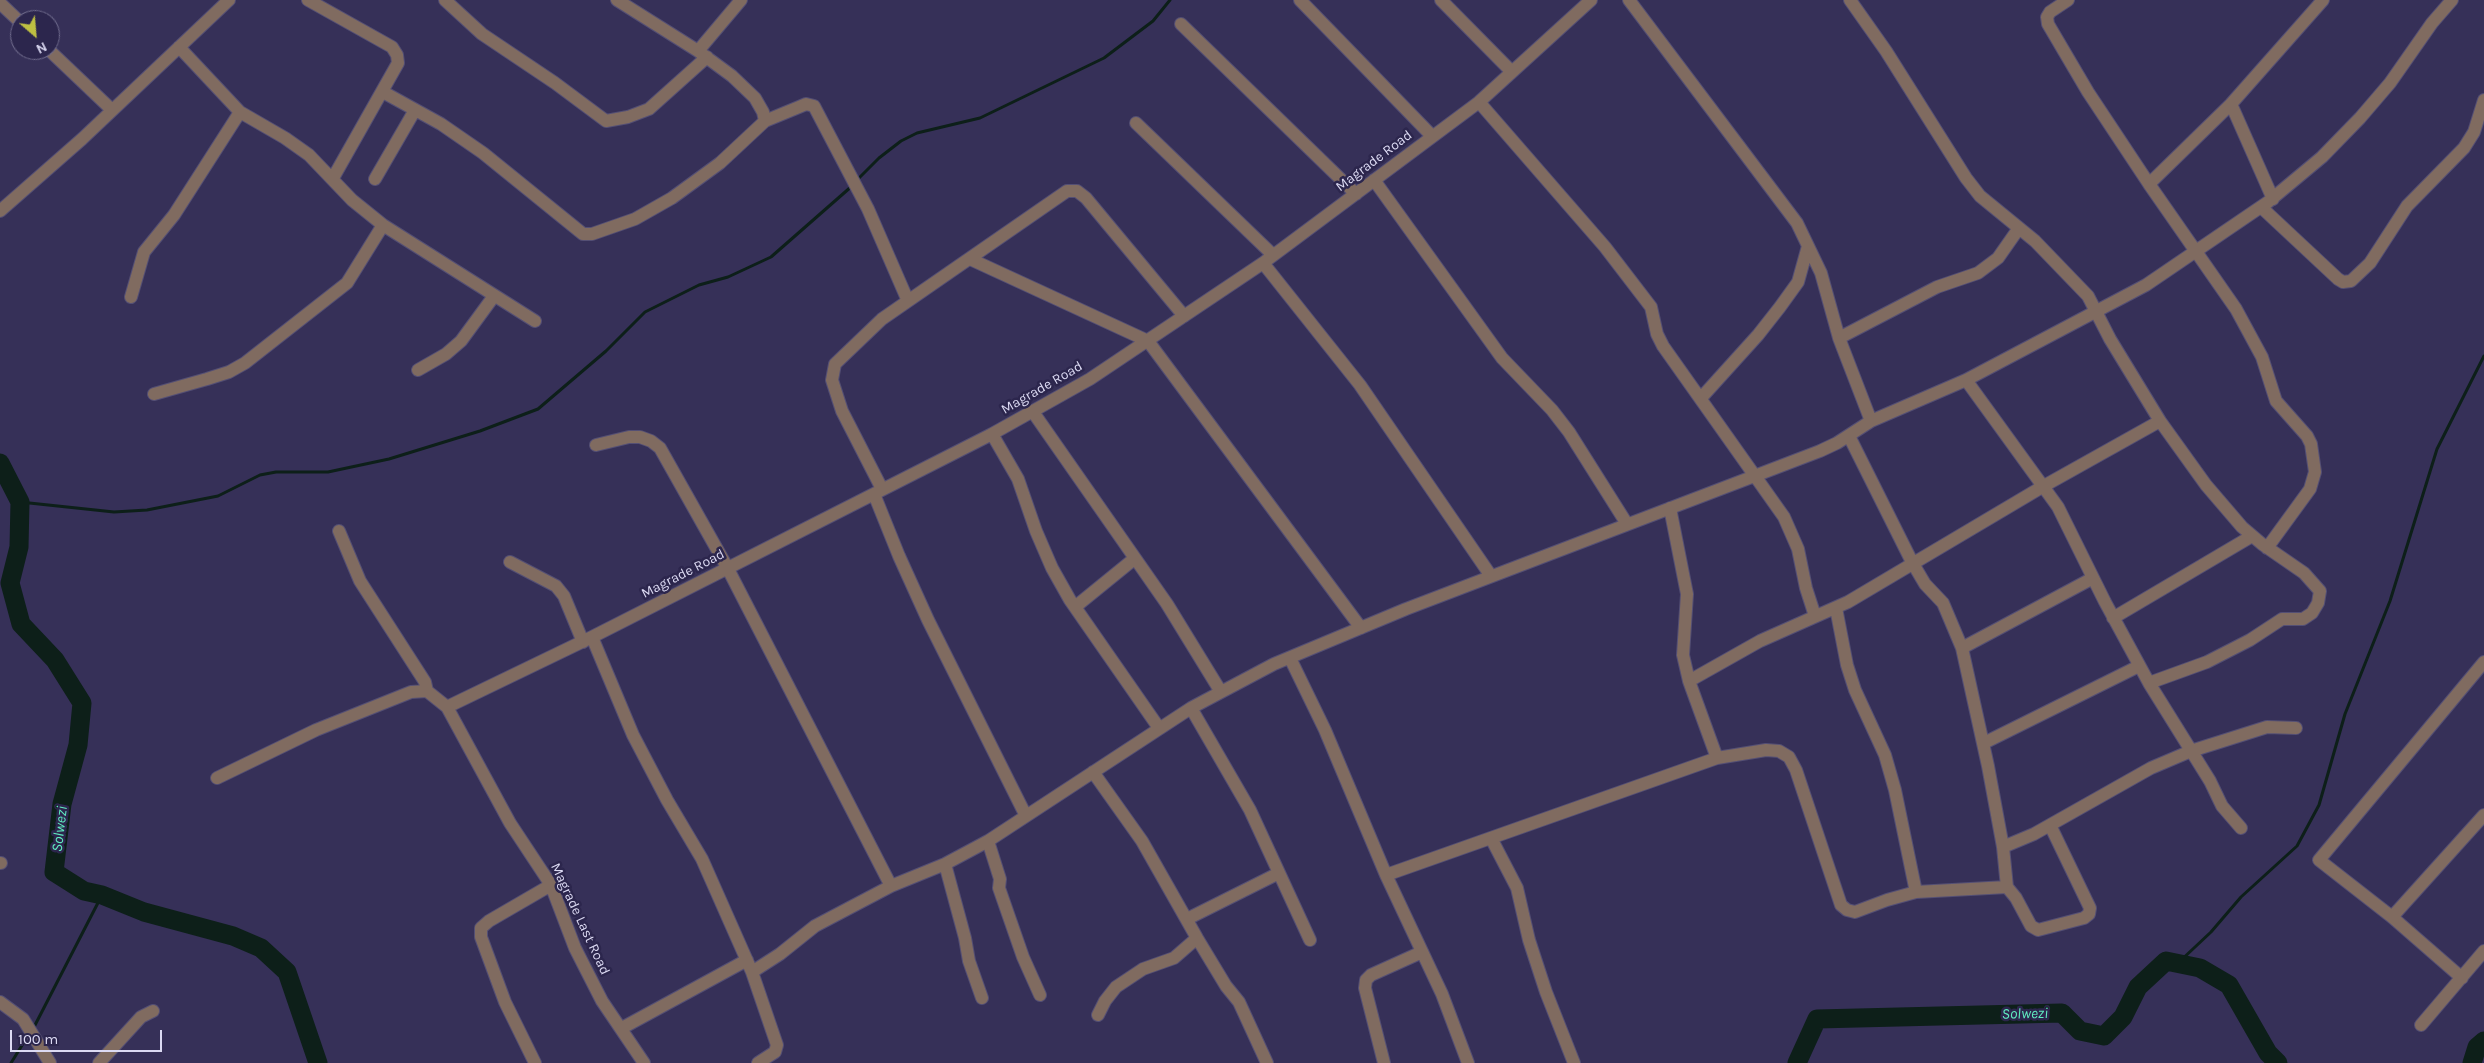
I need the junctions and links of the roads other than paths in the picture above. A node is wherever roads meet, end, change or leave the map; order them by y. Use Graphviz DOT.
graph roads {
  1 [pos="229,0"];
  2 [pos="308,0"];
  3 [pos="445,0"];
  4 [pos="741,0"];
  5 [pos="1300,0"];
  6 [pos="1441,0"];
  7 [pos="1629,0"];
  8 [pos="1850,0"];
  9 [pos="2068,0"];
  10 [pos="2323,0"];
  11 [pos="2452,0"];
  12 [pos="623,2"];
  13 [pos="0,3"];
  14 [pos="1582,3"];
  15 [pos="10,12"];
  16 [pos="1181,24"];
  17 [pos="179,47"];
  18 [pos="702,54"];
  19 [pos="60,60"];
  20 [pos="1512,72"];
  21 [pos="383,92"];
  22 [pos="2484,100"];
  23 [pos="1479,102"];
  24 [pos="2231,104"];
  25 [pos="111,109"];
  26 [pos="415,110"];
  27 [pos="240,112"];
  28 [pos="765,121"];
  29 [pos="1136,124"];
  30 [pos="1432,136"];
  31 [pos="333,178"];
  32 [pos="375,179"];
  33 [pos="1374,180"];
  34 [pos="2149,184"];
  35 [pos="1356,194"];
  36 [pos="2273,199"];
  37 [pos="2261,207"];
  38 [pos="0,211"];
  39 [pos="383,225"];
  40 [pos="2019,228"];
  41 [pos="1808,246"];
  42 [pos="2198,252"];
  43 [pos="1273,255"];
  44 [pos="970,259"];
  45 [pos="1262,263"];
  46 [pos="494,296"];
  47 [pos="131,297"];
  48 [pos="908,301"];
  49 [pos="2096,312"];
  50 [pos="1184,316"];
  51 [pos="534,321"];
  52 [pos="1839,338"];
  53 [pos="1148,341"];
  54 [pos="418,370"];
  55 [pos="1966,380"];
  56 [pos="154,394"];
  57 [pos="1701,398"];
  58 [pos="1033,412"];
  59 [pos="2160,421"];
  60 [pos="1871,422"];
  61 [pos="992,434"];
  62 [pos="1850,436"];
  63 [pos="596,445"];
  64 [pos="1757,475"];
  65 [pos="2042,487"];
  66 [pos="878,491"];
  67 [pos="1670,508"];
  68 [pos="1627,524"];
  69 [pos="339,531"];
  70 [pos="2252,536"];
  71 [pos="2268,548"];
  72 [pos="1134,559"];
  73 [pos="510,562"];
  74 [pos="1912,562"];
  75 [pos="727,567"];
  76 [pos="1491,576"];
  77 [pos="2093,578"];
  78 [pos="1075,607"];
  79 [pos="1836,608"];
  80 [pos="1815,616"];
  81 [pos="2113,618"];
  82 [pos="1361,628"];
  83 [pos="587,639"];
  84 [pos="1962,648"];
  85 [pos="1290,658"];
  86 [pos="2484,662"];
  87 [pos="2139,666"];
  88 [pos="1689,680"];
  89 [pos="2149,683"];
  90 [pos="427,691"];
  91 [pos="1221,692"];
  92 [pos="447,707"];
  93 [pos="1191,708"];
  94 [pos="1159,728"];
  95 [pos="2296,728"];
  96 [pos="1984,743"];
  97 [pos="2191,751"];
  98 [pos="1718,758"];
  99 [pos="1093,772"];
  100 [pos="217,778"];
  101 [pos="2484,815"];
  102 [pos="1026,816"];
  103 [pos="2050,825"];
  104 [pos="2241,828"];
  105 [pos="1491,838"];
  106 [pos="988,841"];
  107 [pos="2003,847"];
  108 [pos="945,864"];
  109 [pos="1279,873"];
  110 [pos="1386,875"];
  111 [pos="551,885"];
  112 [pos="891,886"];
  113 [pos="2007,888"];
  114 [pos="1916,892"];
  115 [pos="2392,917"];
  116 [pos="1187,919"];
  117 [pos="1197,938"];
  118 [pos="1310,940"];
  119 [pos="2484,951"];
  120 [pos="1422,952"];
  121 [pos="749,966"];
  122 [pos="2462,978"];
  123 [pos="1040,996"];
  124 [pos="982,998"];
  125 [pos="0,1002"];
  126 [pos="153,1011"];
  127 [pos="1098,1015"];
  128 [pos="2421,1025"];
  129 [pos="622,1028"];
  130 [pos="50,1063"];
  131 [pos="99,1063"];
  132 [pos="535,1063"];
  133 [pos="644,1063"];
  134 [pos="758,1063"];
  135 [pos="1267,1063"];
  136 [pos="1384,1063"];
  137 [pos="1468,1063"];
  138 [pos="1574,1063"];
  1 -- 17 [label="street"];
  2 -- 21 [label="street"];
  3 -- 18 [label="street"];
  4 -- 18 [label="street"];
  5 -- 30 [label="street"];
  6 -- 20 [label="street"];
  7 -- 41 [label="street"];
  8 -- 40 [label="street"];
  9 -- 34 [label="street"];
  10 -- 24 [label="street"];
  11 -- 36 [label="street"];
  12 -- 18 [label="street"];
  13 -- 15 [label="street"];
  14 -- 20 [label="street, Magrade Road"];
  16 -- 35 [label="street"];
  17 -- 25 [label="street"];
  17 -- 27 [label="street"];
  18 -- 28 [label="street"];
  19 -- 25 [label="street"];
  20 -- 23 [label="street, Magrade Road"];
  21 -- 26 [label="street"];
  21 -- 31 [label="street"];
  22 -- 37 [label="street"];
  23 -- 30 [label="street, Magrade Road"];
  23 -- 57 [label="street"];
  24 -- 34 [label="street"];
  24 -- 36 [label="street"];
  25 -- 38 [label="street"];
  26 -- 28 [label="street"];
  26 -- 32 [label="street"];
  27 -- 31 [label="street"];
  27 -- 47 [label="street"];
  28 -- 48 [label="street"];
  29 -- 43 [label="street"];
  30 -- 33 [label="street, Magrade Road"];
  31 -- 39 [label="street"];
  33 -- 35 [label="street, Magrade Road"];
  33 -- 68 [label="street"];
  34 -- 42 [label="street"];
  35 -- 43 [label="street, Magrade Road"];
  36 -- 37 [label="street"];
  37 -- 42 [label="street"];
  39 -- 46 [label="street"];
  39 -- 56 [label="street"];
  40 -- 49 [label="street"];
  40 -- 52 [label="street"];
  41 -- 52 [label="street"];
  41 -- 57 [label="street"];
  42 -- 49 [label="street"];
  42 -- 71 [label="street"];
  43 -- 45 [label="street, Magrade Road"];
  44 -- 48 [label="street"];
  44 -- 50 [label="street"];
  44 -- 53 [label="street"];
  45 -- 50 [label="street, Magrade Road"];
  45 -- 76 [label="street"];
  46 -- 51 [label="street"];
  46 -- 54 [label="street"];
  48 -- 66 [label="street"];
  49 -- 55 [label="street"];
  49 -- 59 [label="street"];
  50 -- 53 [label="street, Magrade Road"];
  52 -- 60 [label="street"];
  53 -- 58 [label="street, Magrade Road"];
  53 -- 82 [label="street"];
  55 -- 60 [label="street"];
  55 -- 65 [label="street"];
  57 -- 64 [label="street"];
  58 -- 61 [label="street, Magrade Road"];
  58 -- 72 [label="street"];
  59 -- 65 [label="street"];
  59 -- 70 [label="street"];
  60 -- 62 [label="street"];
  61 -- 66 [label="street, Magrade Road"];
  61 -- 78 [label="street"];
  62 -- 64 [label="street"];
  62 -- 74 [label="street"];
  63 -- 75 [label="street"];
  64 -- 67 [label="street"];
  64 -- 80 [label="street"];
  65 -- 74 [label="street"];
  65 -- 77 [label="street"];
  66 -- 75 [label="street, Magrade Road"];
  66 -- 102 [label="street"];
  67 -- 68 [label="street"];
  67 -- 88 [label="street"];
  68 -- 76 [label="street"];
  69 -- 90 [label="street"];
  70 -- 71 [label="street"];
  70 -- 81 [label="street"];
  71 -- 89 [label="street"];
  72 -- 78 [label="street"];
  72 -- 91 [label="street"];
  73 -- 83 [label="street"];
  74 -- 79 [label="street"];
  74 -- 84 [label="street"];
  75 -- 83 [label="street, Magrade Road"];
  75 -- 112 [label="street"];
  76 -- 82 [label="street"];
  77 -- 81 [label="street"];
  77 -- 84 [label="street"];
  78 -- 94 [label="street"];
  79 -- 80 [label="street"];
  79 -- 114 [label="street"];
  80 -- 88 [label="street"];
  81 -- 87 [label="street"];
  82 -- 85 [label="street"];
  83 -- 92 [label="street, Magrade Road"];
  83 -- 121 [label="street"];
  84 -- 96 [label="street"];
  85 -- 91 [label="street"];
  85 -- 110 [label="street"];
  86 -- 115 [label="street"];
  87 -- 89 [label="street"];
  87 -- 96 [label="street"];
  88 -- 98 [label="street"];
  89 -- 97 [label="street"];
  90 -- 92 [label="street"];
  90 -- 100 [label="street"];
  91 -- 93 [label="street"];
  92 -- 111 [label="street, Magrade Last Road"];
  93 -- 94 [label="street"];
  93 -- 109 [label="street"];
  94 -- 99 [label="street"];
  95 -- 97 [label="street"];
  96 -- 107 [label="street"];
  97 -- 103 [label="street"];
  97 -- 104 [label="street"];
  98 -- 105 [label="street"];
  98 -- 114 [label="street"];
  99 -- 102 [label="street"];
  99 -- 116 [label="street"];
  101 -- 115 [label="street"];
  102 -- 106 [label="street"];
  103 -- 107 [label="street"];
  103 -- 113 [label="street"];
  105 -- 110 [label="street"];
  105 -- 138 [label="street"];
  106 -- 108 [label="street"];
  106 -- 123 [label="street"];
  107 -- 113 [label="street"];
  108 -- 112 [label="street"];
  108 -- 124 [label="street"];
  109 -- 116 [label="street"];
  109 -- 118 [label="street"];
  110 -- 120 [label="street"];
  111 -- 129 [label="street, Magrade Last Road"];
  111 -- 132 [label="street"];
  112 -- 121 [label="street"];
  113 -- 114 [label="street"];
  115 -- 122 [label="street"];
  116 -- 117 [label="street"];
  117 -- 127 [label="street"];
  117 -- 135 [label="street"];
  119 -- 122 [label="street"];
  120 -- 136 [label="street"];
  120 -- 137 [label="street"];
  121 -- 129 [label="street"];
  121 -- 134 [label="street"];
  122 -- 128 [label="street"];
  125 -- 130 [label="street"];
  126 -- 131 [label="street"];
  129 -- 133 [label="street, Magrade Last Road"];
}
